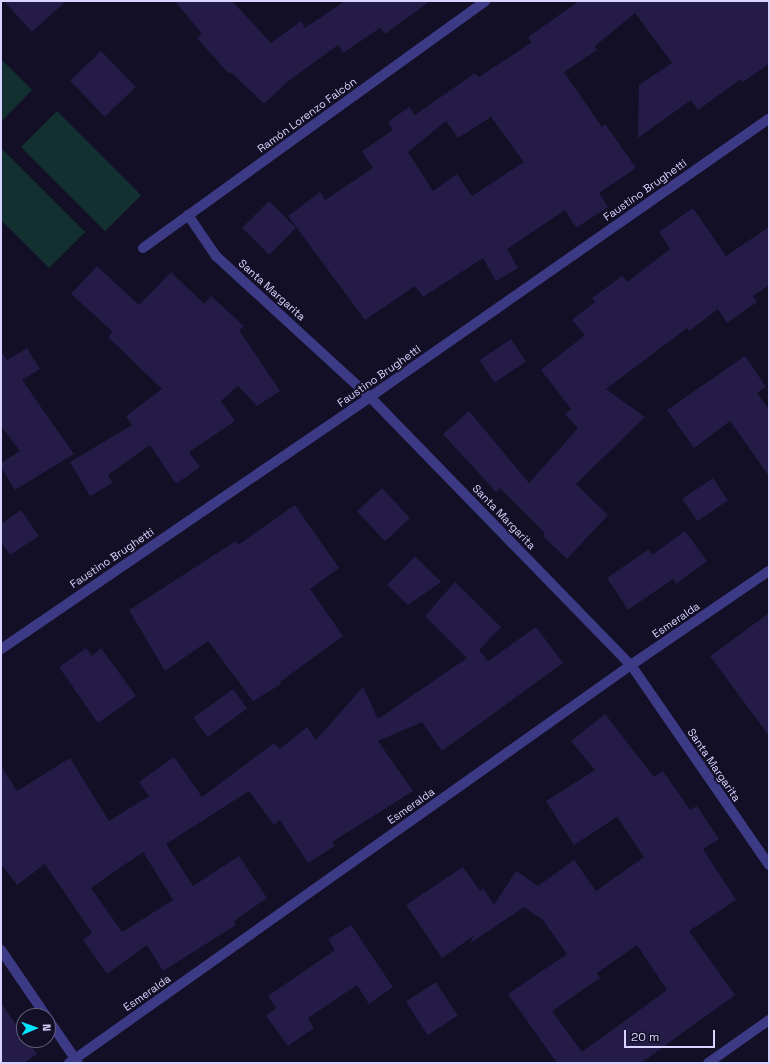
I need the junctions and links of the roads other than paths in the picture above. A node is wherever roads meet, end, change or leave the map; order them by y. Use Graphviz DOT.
graph roads {
  1 [pos="485,1"];
  2 [pos="769,118"];
  3 [pos="188,215"];
  4 [pos="143,248"];
  5 [pos="370,397"];
  6 [pos="769,571"];
  7 [pos="1,649"];
  8 [pos="631,665"];
  9 [pos="769,865"];
  10 [pos="1,950"];
  11 [pos="41,1008"];
  12 [pos="769,1020"];
  13 [pos="56,1032"];
  14 [pos="74,1062"];
  15 [pos="708,1063"];
  1 -- 3 [label="street, Ramón Lorenzo Falcón"];
  2 -- 5 [label="street, Faustino Brughetti"];
  3 -- 4 [label="street, Ramón Lorenzo Falcón"];
  3 -- 5 [label="street, Santa Margarita"];
  5 -- 7 [label="street, Faustino Brughetti"];
  5 -- 8 [label="street, Santa Margarita"];
  6 -- 8 [label="street, Esmeralda"];
  8 -- 9 [label="street, Santa Margarita"];
  8 -- 14 [label="street, Esmeralda"];
  10 -- 11 [label="street"];
  12 -- 15 [label="street"];
  13 -- 14 [label="street"];
}
